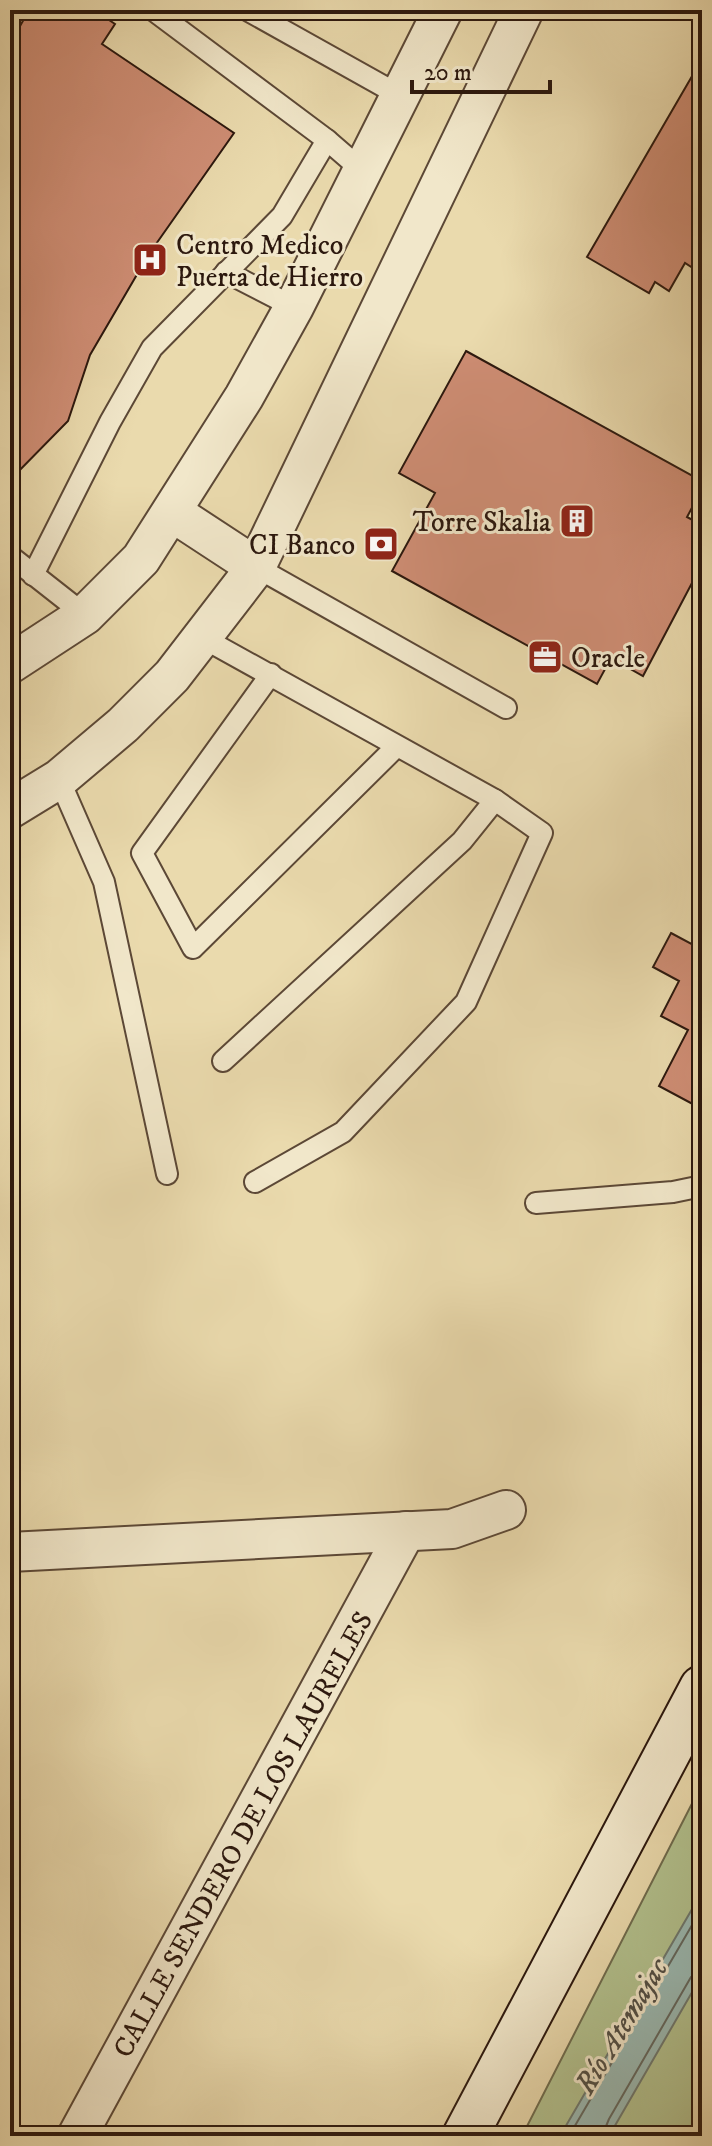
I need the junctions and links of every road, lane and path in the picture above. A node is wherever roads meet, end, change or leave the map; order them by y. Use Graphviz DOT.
graph roads {
  1 [pos="153,10"];
  2 [pos="247,10"];
  3 [pos="443,10"];
  4 [pos="524,10"];
  5 [pos="399,95"];
  6 [pos="327,140"];
  7 [pos="364,172"];
  8 [pos="226,272"];
  9 [pos="294,307"];
  10 [pos="172,512"];
  11 [pos="10,556"];
  12 [pos="256,567"];
  13 [pos="33,575"];
  14 [pos="85,615"];
  15 [pos="203,638"];
  16 [pos="10,664"];
  17 [pos="271,674"];
  18 [pos="506,708"];
  19 [pos="396,747"];
  20 [pos="59,779"];
  21 [pos="495,800"];
  22 [pos="10,809"];
  23 [pos="223,1061"];
  24 [pos="167,1174"];
  25 [pos="255,1182"];
  26 [pos="702,1186"];
  27 [pos="536,1203"];
  28 [pos="506,1510"];
  29 [pos="406,1531"];
  30 [pos="10,1552"];
  31 [pos="702,1688"];
  32 [pos="77,2136"];
  33 [pos="465,2136"];
  1 -- 6 [label="lane"];
  2 -- 5 [label="lane"];
  3 -- 5 [label="street"];
  4 -- 12 [label="street"];
  5 -- 7 [label="street"];
  6 -- 7 [label="lane"];
  6 -- 8 [label="lane"];
  7 -- 9 [label="street"];
  8 -- 9 [label="lane"];
  8 -- 13 [label="lane"];
  9 -- 10 [label="street"];
  10 -- 12 [label="street"];
  10 -- 14 [label="street"];
  11 -- 13 [label="lane"];
  12 -- 15 [label="street"];
  12 -- 18 [label="lane"];
  13 -- 14 [label="lane"];
  14 -- 16 [label="street"];
  15 -- 17 [label="lane"];
  15 -- 20 [label="street"];
  17 -- 19 [label="lane"];
  17 -- 19 [label="lane"];
  19 -- 21 [label="lane"];
  20 -- 22 [label="street"];
  20 -- 24 [label="lane"];
  21 -- 23 [label="lane"];
  21 -- 25 [label="lane"];
  26 -- 27 [label="lane"];
  28 -- 29 [label="street"];
  29 -- 30 [label="street"];
  29 -- 32 [label="street, CALLE SENDERO DE LOS LAURELES"];
  31 -- 33 [label="street"];
}
